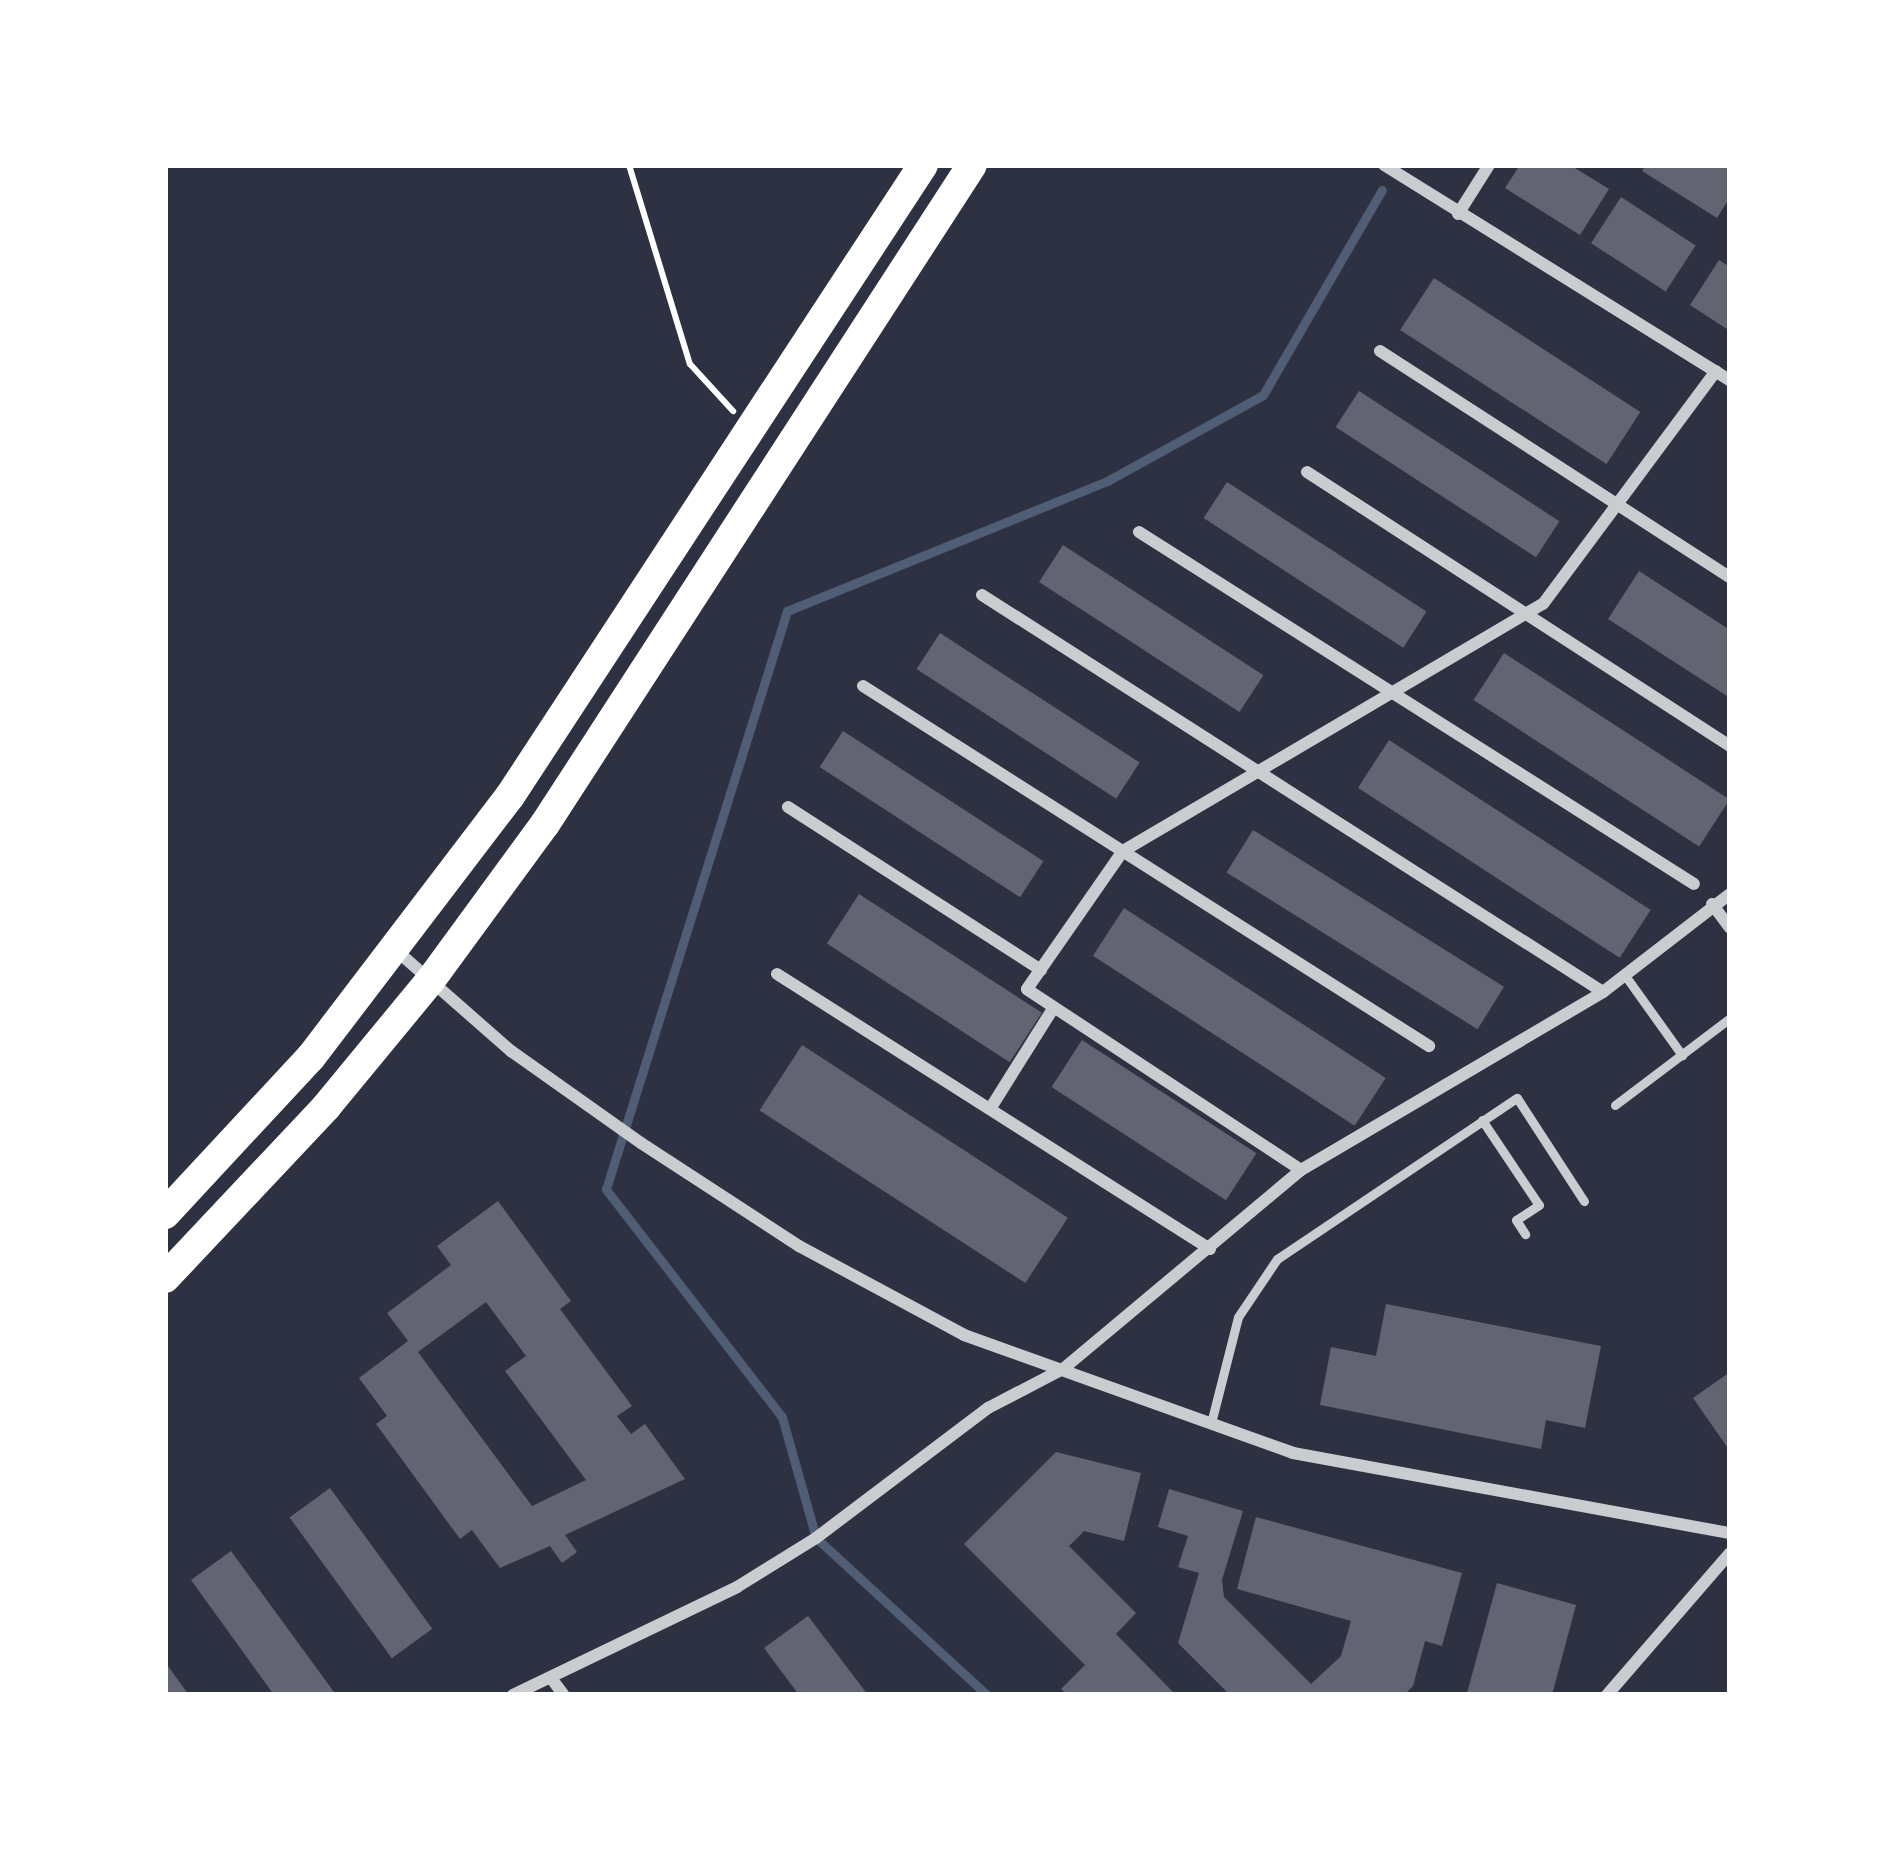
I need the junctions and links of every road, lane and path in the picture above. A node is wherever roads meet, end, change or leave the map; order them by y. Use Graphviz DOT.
graph roads {
  1 [pos="629,165"];
  2 [pos="923,165"];
  3 [pos="972,165"];
  4 [pos="1384,165"];
  5 [pos="1490,165"];
  6 [pos="1458,214"];
  7 [pos="1380,351"];
  8 [pos="1716,371"];
  9 [pos="1730,380"];
  10 [pos="751,423"];
  11 [pos="1307,472"];
  12 [pos="1617,504"];
  13 [pos="1139,532"];
  14 [pos="1730,577"];
  15 [pos="982,595"];
  16 [pos="1526,614"];
  17 [pos="863,686"];
  18 [pos="1392,693"];
  19 [pos="1730,746"];
  20 [pos="1258,772"];
  21 [pos="788,807"];
  22 [pos="1124,851"];
  23 [pos="1694,884"];
  24 [pos="1730,894"];
  25 [pos="1712,904"];
  26 [pos="1730,928"];
  27 [pos="395,950"];
  28 [pos="1041,970"];
  29 [pos="777,974"];
  30 [pos="1624,974"];
  31 [pos="430,981"];
  32 [pos="1603,992"];
  33 [pos="1054,1006"];
  34 [pos="1730,1018"];
  35 [pos="1430,1046"];
  36 [pos="1682,1054"];
  37 [pos="1615,1105"];
  38 [pos="990,1109"];
  39 [pos="1482,1120"];
  40 [pos="1301,1170"];
  41 [pos="1584,1202"];
  42 [pos="165,1214"];
  43 [pos="1525,1234"];
  44 [pos="1210,1249"];
  45 [pos="165,1278"];
  46 [pos="1063,1369"];
  47 [pos="1211,1423"];
  48 [pos="1730,1533"];
  49 [pos="1730,1553"];
  50 [pos="551,1678"];
  51 [pos="514,1695"];
  52 [pos="564,1695"];
  53 [pos="1607,1695"];
  1 -- 10 [label="path"];
  2 -- 10 [label="highway"];
  3 -- 31 [label="highway"];
  4 -- 6 [label="street"];
  5 -- 6 [label="street"];
  6 -- 8 [label="street"];
  7 -- 12 [label="street"];
  8 -- 9 [label="street"];
  8 -- 12 [label="street"];
  10 -- 27 [label="highway"];
  11 -- 16 [label="street"];
  12 -- 14 [label="street"];
  12 -- 16 [label="street"];
  13 -- 18 [label="street"];
  15 -- 20 [label="street"];
  16 -- 18 [label="street"];
  16 -- 19 [label="street"];
  17 -- 22 [label="street"];
  18 -- 20 [label="street"];
  18 -- 23 [label="street"];
  20 -- 22 [label="street"];
  20 -- 32 [label="street"];
  21 -- 28 [label="street"];
  22 -- 28 [label="street"];
  22 -- 35 [label="street"];
  24 -- 25 [label="street"];
  25 -- 26 [label="street"];
  25 -- 30 [label="street"];
  27 -- 31 [label="street"];
  27 -- 42 [label="highway"];
  28 -- 33 [label="street"];
  29 -- 38 [label="street"];
  30 -- 32 [label="street"];
  30 -- 36 [label="lane"];
  31 -- 45 [label="highway"];
  31 -- 46 [label="street"];
  32 -- 40 [label="street"];
  33 -- 38 [label="street"];
  33 -- 40 [label="street"];
  34 -- 36 [label="lane"];
  36 -- 37 [label="lane"];
  38 -- 44 [label="street"];
  39 -- 41 [label="lane"];
  39 -- 43 [label="lane"];
  39 -- 47 [label="lane"];
  40 -- 44 [label="street"];
  44 -- 46 [label="street"];
  46 -- 47 [label="street"];
  46 -- 50 [label="street"];
  47 -- 48 [label="street"];
  49 -- 53 [label="street"];
  50 -- 51 [label="street"];
  50 -- 52 [label="street"];
}
